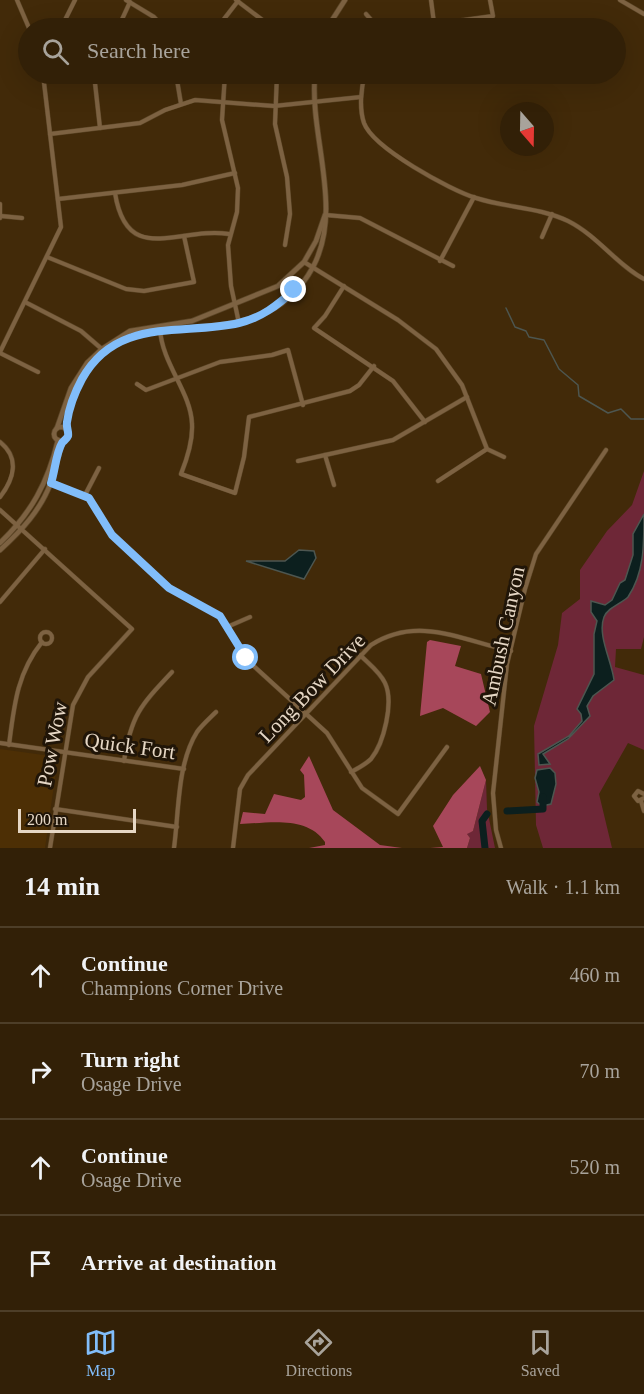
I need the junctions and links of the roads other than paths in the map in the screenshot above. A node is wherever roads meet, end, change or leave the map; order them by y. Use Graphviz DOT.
graph roads {
  1 [pos="17,0"];
  2 [pos="75,0"];
  3 [pos="345,0"];
  4 [pos="431,0"];
  5 [pos="490,0"];
  6 [pos="620,0"];
  7 [pos="128,1"];
  8 [pos="237,1"];
  9 [pos="366,14"];
  10 [pos="644,14"];
  11 [pos="25,18"];
  12 [pos="66,18"];
  13 [pos="122,18"];
  14 [pos="155,18"];
  15 [pos="225,18"];
  16 [pos="260,18"];
  17 [pos="333,18"];
  18 [pos="369,18"];
  19 [pos="433,18"];
  20 [pos="476,18"];
  21 [pos="44,84"];
  22 [pos="95,84"];
  23 [pos="178,84"];
  24 [pos="224,84"];
  25 [pos="276,84"];
  26 [pos="315,84"];
  27 [pos="363,84"];
  28 [pos="361,97"];
  29 [pos="222,101"];
  30 [pos="314,103"];
  31 [pos="181,104"];
  32 [pos="274,106"];
  33 [pos="100,128"];
  34 [pos="50,134"];
  35 [pos="235,173"];
  36 [pos="115,193"];
  37 [pos="474,198"];
  38 [pos="58,199"];
  39 [pos="0,204"];
  40 [pos="552,214"];
  41 [pos="325,215"];
  42 [pos="0,217"];
  43 [pos="22,218"];
  44 [pos="229,234"];
  45 [pos="184,236"];
  46 [pos="542,237"];
  47 [pos="285,245"];
  48 [pos="47,257"];
  49 [pos="440,261"];
  50 [pos="304,262"];
  51 [pos="453,266"];
  52 [pos="312,267"];
  53 [pos="644,279"];
  54 [pos="344,286"];
  55 [pos="25,302"];
  56 [pos="235,302"];
  57 [pos="239,323"];
  58 [pos="159,327"];
  59 [pos="103,351"];
  60 [pos="0,352"];
  61 [pos="374,366"];
  62 [pos="38,372"];
  63 [pos="175,378"];
  64 [pos="137,384"];
  65 [pos="467,397"];
  66 [pos="303,405"];
  67 [pos="425,422"];
  68 [pos="57,428"];
  69 [pos="67,430"];
  70 [pos="60,441"];
  71 [pos="0,442"];
  72 [pos="487,449"];
  73 [pos="606,450"];
  74 [pos="325,455"];
  75 [pos="504,456"];
  76 [pos="298,461"];
  77 [pos="99,468"];
  78 [pos="438,481"];
  79 [pos="49,482"];
  80 [pos="334,485"];
  81 [pos="85,495"];
  82 [pos="0,497"];
  83 [pos="0,510"];
  84 [pos="20,528"];
  85 [pos="0,543"];
  86 [pos="45,549"];
  87 [pos="0,550"];
  88 [pos="0,602"];
  89 [pos="250,617"];
  90 [pos="227,627"];
  91 [pos="42,642"];
  92 [pos="511,651"];
  93 [pos="360,655"];
  94 [pos="172,672"];
  95 [pos="216,712"];
  96 [pos="306,714"];
  97 [pos="0,743"];
  98 [pos="9,745"];
  99 [pos="447,747"];
  100 [pos="63,752"];
  101 [pos="124,761"];
  102 [pos="184,769"];
  103 [pos="351,772"];
  104 [pos="643,798"];
  105 [pos="55,808"];
  106 [pos="644,811"];
  107 [pos="177,827"];
  108 [pos="50,848"];
  109 [pos="174,848"];
  110 [pos="233,848"];
  111 [pos="501,848"];
  1 -- 11 [label="street"];
  2 -- 12 [label="street"];
  3 -- 17 [label="street"];
  4 -- 19 [label="street"];
  5 -- 20 [label="street"];
  6 -- 10 [label="street"];
  7 -- 13 [label="street"];
  7 -- 14 [label="street"];
  8 -- 15 [label="street"];
  8 -- 16 [label="street"];
  9 -- 18 [label="street"];
  21 -- 34 [label="street"];
  22 -- 33 [label="street"];
  23 -- 31 [label="street"];
  24 -- 29 [label="street"];
  25 -- 32 [label="street"];
  26 -- 30 [label="street"];
  27 -- 28 [label="street"];
  28 -- 30 [label="street"];
  28 -- 37 [label="street"];
  29 -- 31 [label="street"];
  29 -- 32 [label="street"];
  29 -- 35 [label="street"];
  30 -- 32 [label="street"];
  30 -- 41 [label="street"];
  31 -- 33 [label="street"];
  32 -- 47 [label="street"];
  33 -- 34 [label="street"];
  34 -- 38 [label="street"];
  35 -- 36 [label="street"];
  35 -- 44 [label="street"];
  36 -- 38 [label="street"];
  36 -- 45 [label="street"];
  37 -- 40 [label="street"];
  37 -- 49 [label="street"];
  38 -- 48 [label="street"];
  39 -- 42 [label="street"];
  40 -- 46 [label="street"];
  40 -- 53 [label="street"];
  41 -- 49 [label="street"];
  41 -- 50 [label="street"];
  41 -- 52 [label="street"];
  42 -- 43 [label="street"];
  44 -- 45 [label="street"];
  44 -- 56 [label="street"];
  45 -- 48 [label="street"];
  48 -- 55 [label="street"];
  49 -- 51 [label="street"];
  50 -- 52 [label="street"];
  50 -- 56 [label="street"];
  52 -- 54 [label="street"];
  52 -- 57 [label="street"];
  54 -- 61 [label="street"];
  54 -- 65 [label="street"];
  55 -- 59 [label="street"];
  55 -- 60 [label="street"];
  56 -- 57 [label="street"];
  56 -- 58 [label="street"];
  57 -- 58 [label="street"];
  58 -- 59 [label="street"];
  58 -- 63 [label="street"];
  59 -- 68 [label="street"];
  59 -- 69 [label="street"];
  60 -- 62 [label="street"];
  61 -- 66 [label="street"];
  61 -- 67 [label="street"];
  63 -- 64 [label="street"];
  63 -- 66 [label="street"];
  63 -- 66 [label="street"];
  65 -- 67 [label="street"];
  65 -- 72 [label="street"];
  67 -- 74 [label="street"];
  68 -- 69 [label="street"];
  68 -- 70 [label="street"];
  69 -- 70 [label="street"];
  70 -- 79 [label="street"];
  71 -- 82 [label="street"];
  72 -- 75 [label="street"];
  72 -- 78 [label="street"];
  73 -- 92 [label="street, Ambush Canyon"];
  74 -- 76 [label="street"];
  74 -- 80 [label="street"];
  77 -- 81 [label="street"];
  79 -- 81 [label="street"];
  79 -- 84 [label="street"];
  81 -- 90 [label="street"];
  83 -- 84 [label="street"];
  84 -- 85 [label="street"];
  84 -- 86 [label="street"];
  84 -- 87 [label="street"];
  86 -- 88 [label="street"];
  86 -- 100 [label="street, Pow Wow"];
  89 -- 90 [label="street"];
  90 -- 96 [label="street"];
  91 -- 98 [label="street"];
  92 -- 93 [label="street, Long Bow Drive"];
  92 -- 111 [label="street, Ambush Canyon"];
  93 -- 96 [label="street, Long Bow Drive"];
  93 -- 103 [label="street"];
  94 -- 101 [label="street"];
  95 -- 102 [label="street"];
  96 -- 103 [label="street"];
  96 -- 110 [label="street, Long Bow Drive"];
  97 -- 98 [label="street, Quick Fort"];
  98 -- 100 [label="street, Quick Fort"];
  99 -- 103 [label="street"];
  100 -- 101 [label="street, Quick Fort"];
  100 -- 105 [label="street, Pow Wow"];
  101 -- 102 [label="street, Quick Fort"];
  102 -- 107 [label="street"];
  104 -- 106 [label="street"];
  105 -- 107 [label="street"];
  105 -- 108 [label="street, Pow Wow"];
  107 -- 109 [label="street"];
}
